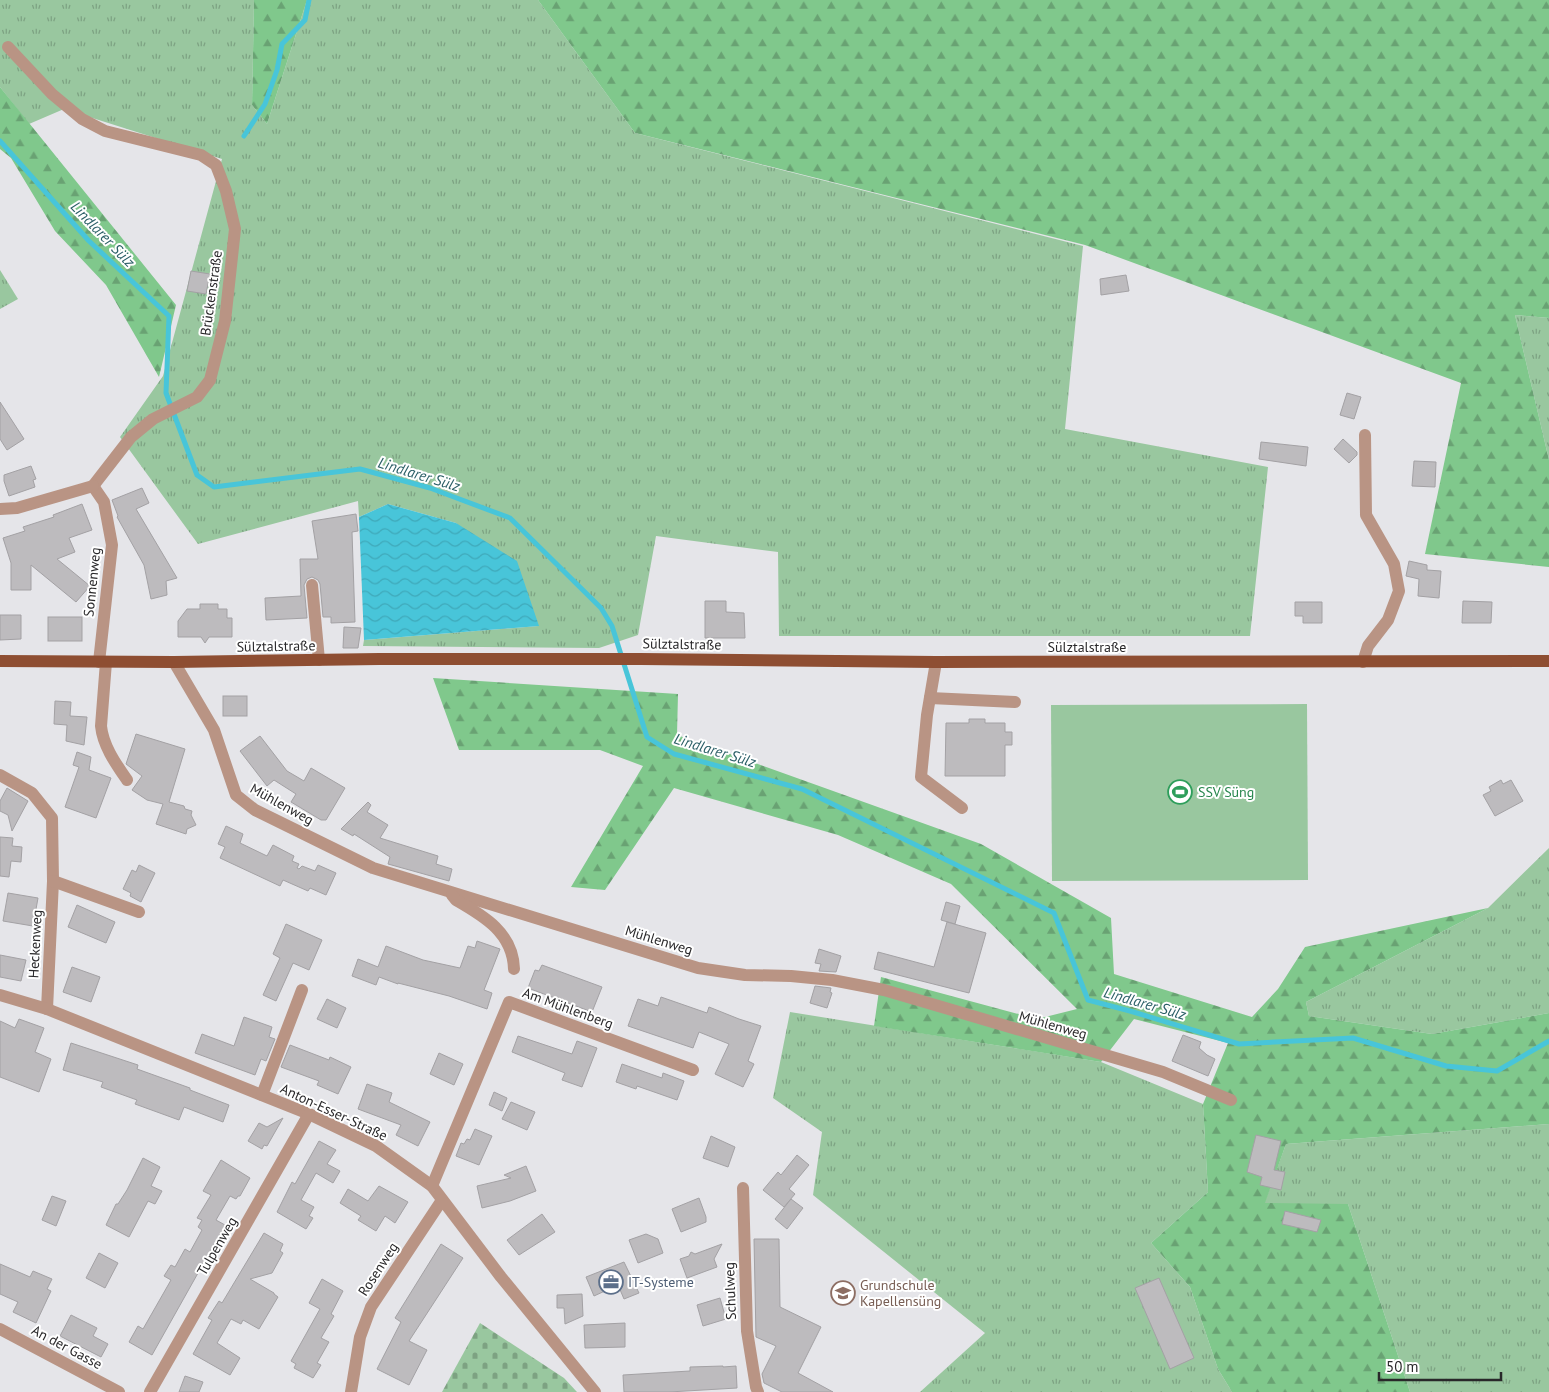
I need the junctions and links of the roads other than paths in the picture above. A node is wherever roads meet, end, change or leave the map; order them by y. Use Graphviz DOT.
graph roads {
  1 [pos="8,47"];
  2 [pos="1364,435"];
  3 [pos="93,486"];
  4 [pos="0,509"];
  5 [pos="312,585"];
  6 [pos="319,660"];
  7 [pos="0,661"];
  8 [pos="1549,661"];
  9 [pos="102,662"];
  10 [pos="174,662"];
  11 [pos="936,662"];
  12 [pos="1363,662"];
  13 [pos="930,698"];
  14 [pos="1015,702"];
  15 [pos="0,775"];
  16 [pos="127,780"];
  17 [pos="962,808"];
  18 [pos="53,880"];
  19 [pos="449,891"];
  20 [pos="139,912"];
  21 [pos="514,969"];
  22 [pos="302,990"];
  23 [pos="0,995"];
  24 [pos="47,1009"];
  25 [pos="693,1070"];
  26 [pos="262,1095"];
  27 [pos="1231,1100"];
  28 [pos="310,1114"];
  29 [pos="432,1186"];
  30 [pos="743,1188"];
  31 [pos="442,1200"];
  32 [pos="0,1329"];
  33 [pos="119,1392"];
  34 [pos="150,1392"];
  35 [pos="351,1392"];
  36 [pos="595,1392"];
  37 [pos="758,1392"];
  1 -- 3 [label="street, Brückenstraße"];
  2 -- 12 [label="street"];
  3 -- 4 [label="street"];
  3 -- 9 [label="street, Sonnenweg"];
  5 -- 6 [label="street"];
  6 -- 10 [label="main road, Sülztalstraße"];
  6 -- 11 [label="main road, Sülztalstraße"];
  7 -- 9 [label="main road, Sülztalstraße"];
  8 -- 12 [label="main road, Sülztalstraße"];
  9 -- 10 [label="main road, Sülztalstraße"];
  9 -- 16 [label="street, Sonnenweg"];
  10 -- 19 [label="street, Mühlenweg"];
  11 -- 12 [label="main road, Sülztalstraße"];
  11 -- 13 [label="street"];
  13 -- 14 [label="street"];
  13 -- 17 [label="street"];
  15 -- 18 [label="street, Heckenweg"];
  18 -- 20 [label="street"];
  18 -- 24 [label="street, Heckenweg"];
  19 -- 21 [label="street, Am Mühlenberg"];
  19 -- 27 [label="street, Mühlenweg"];
  22 -- 26 [label="street"];
  23 -- 24 [label="street, Anton-Esser-Straße"];
  24 -- 26 [label="street, Anton-Esser-Straße"];
  25 -- 29 [label="street, Am Mühlenberg"];
  26 -- 28 [label="street, Anton-Esser-Straße"];
  28 -- 29 [label="street, Anton-Esser-Straße"];
  28 -- 34 [label="street, Tulpenweg"];
  29 -- 31 [label="street, Anton-Esser-Straße"];
  30 -- 37 [label="street, Schulweg"];
  31 -- 35 [label="street, Rosenweg"];
  31 -- 36 [label="street, Anton-Esser-Straße"];
  32 -- 33 [label="street, An der Gasse"];
}
